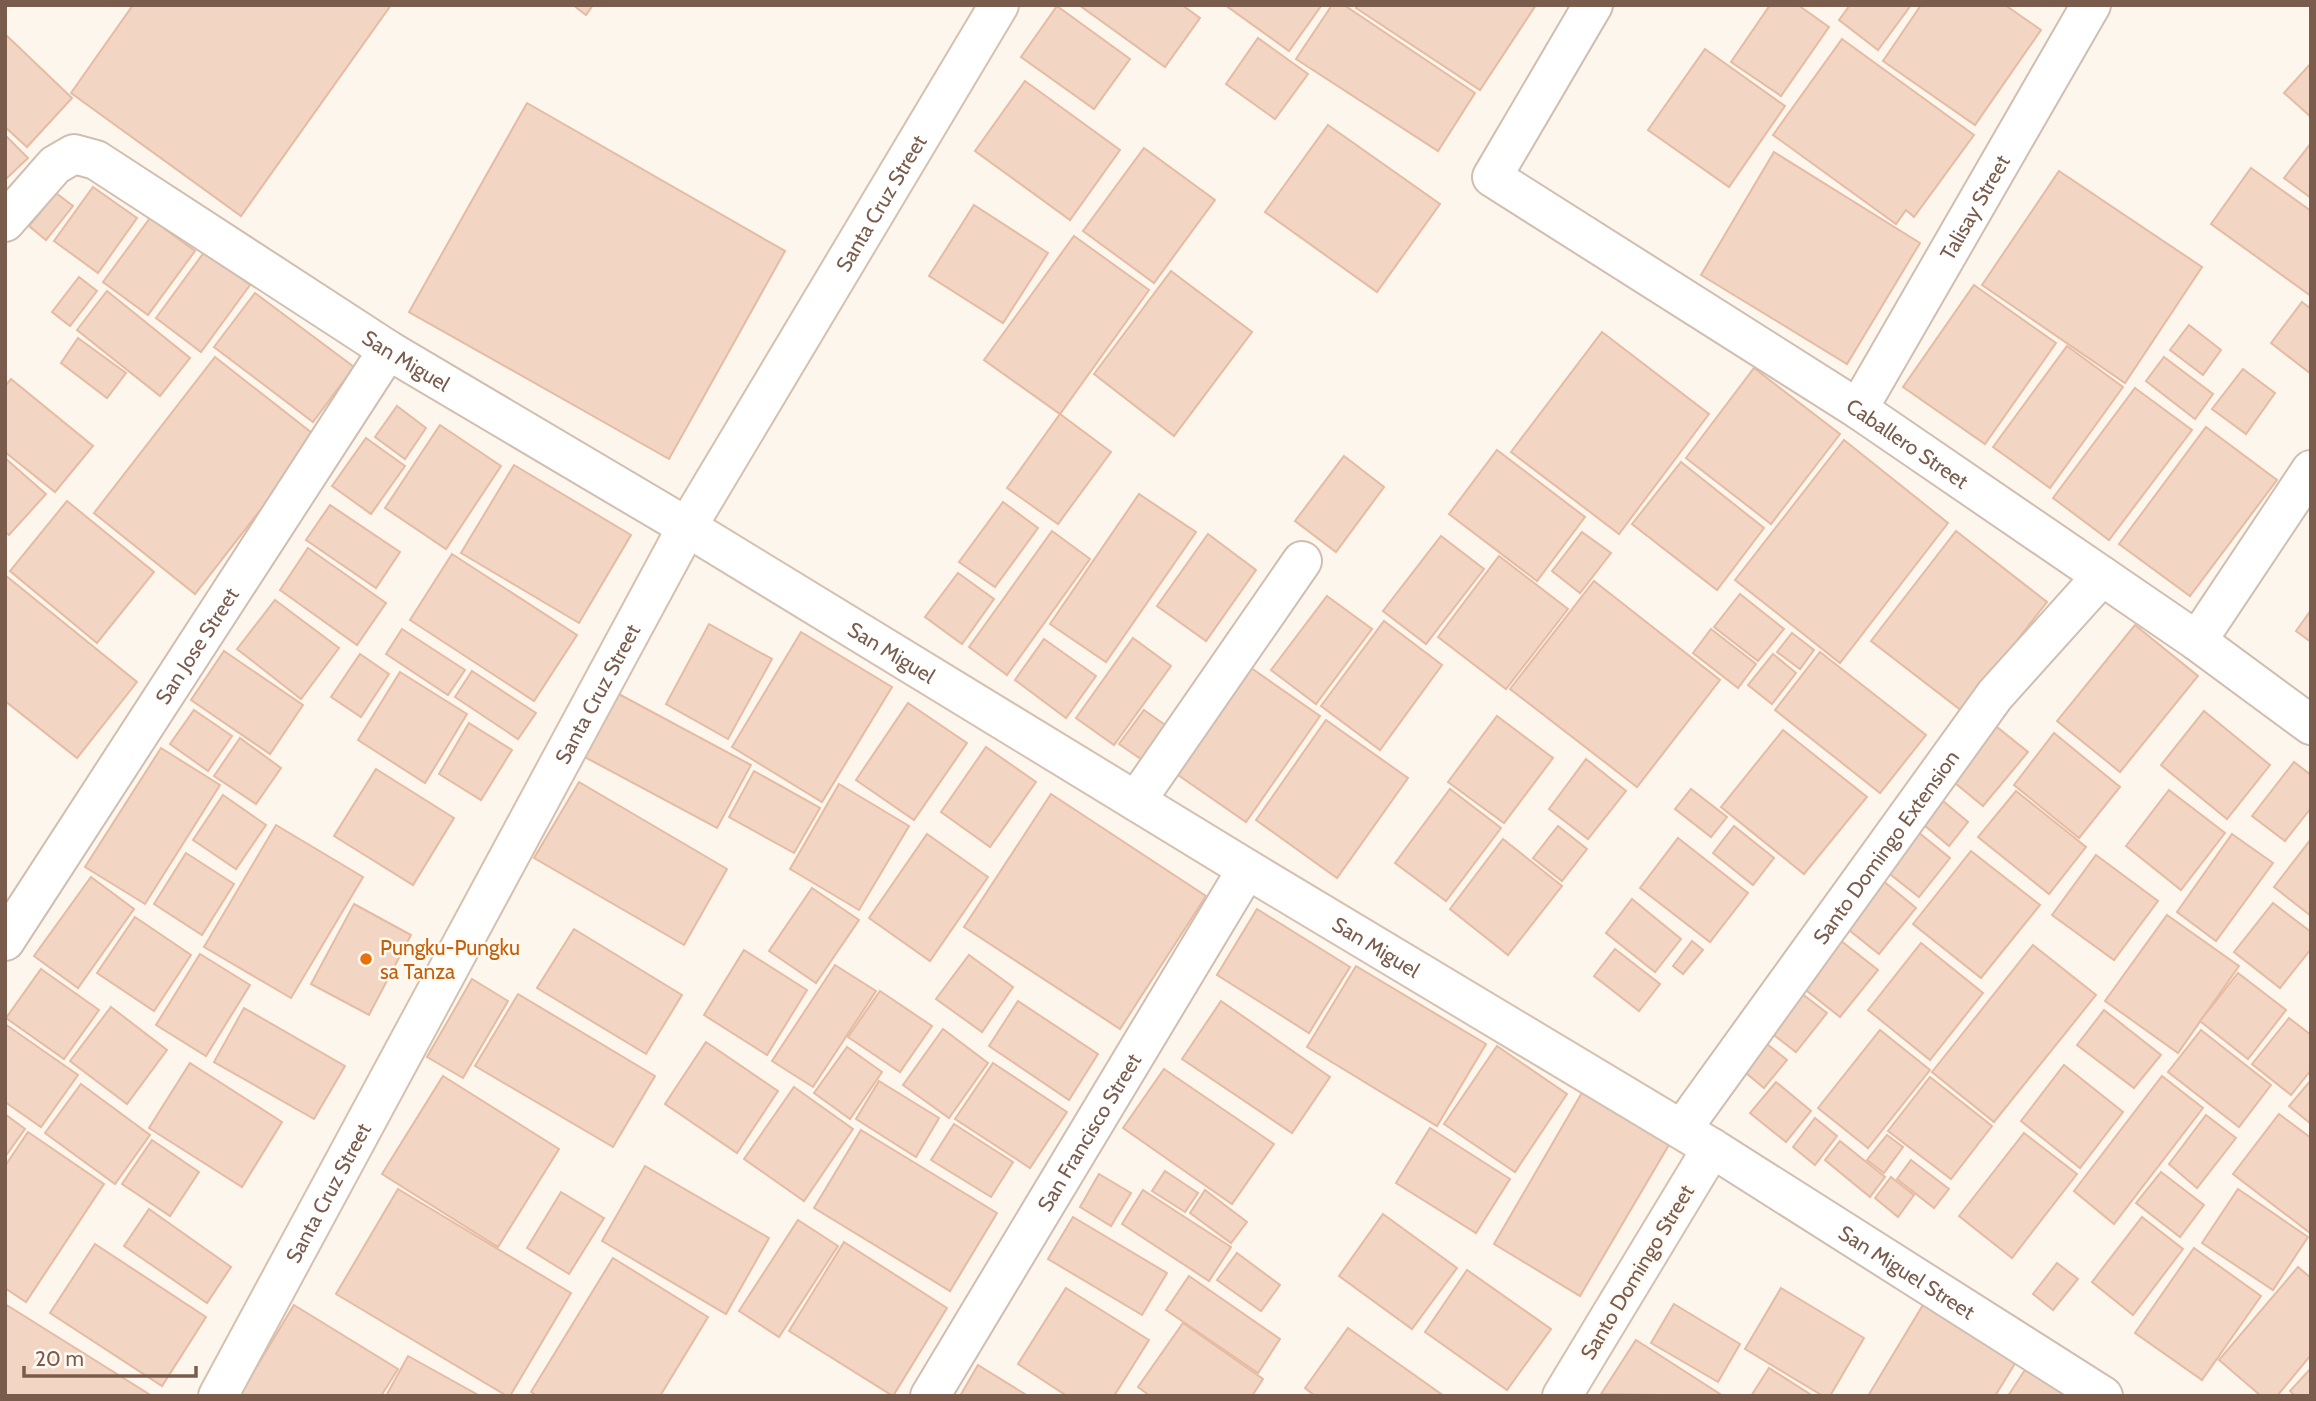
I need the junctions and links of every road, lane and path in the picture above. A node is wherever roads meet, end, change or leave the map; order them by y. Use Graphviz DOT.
graph roads {
  1 [pos="999,5"];
  2 [pos="1593,5"];
  3 [pos="2091,5"];
  4 [pos="5,222"];
  5 [pos="388,350"];
  6 [pos="1858,409"];
  7 [pos="2311,470"];
  8 [pos="687,527"];
  9 [pos="1302,561"];
  10 [pos="2102,576"];
  11 [pos="2197,641"];
  12 [pos="2311,725"];
  13 [pos="1136,801"];
  14 [pos="1247,869"];
  15 [pos="5,941"];
  16 [pos="1697,1138"];
  17 [pos="218,1396"];
  18 [pos="930,1396"];
  19 [pos="1562,1396"];
  20 [pos="2103,1396"];
  1 -- 8 [label="street, Santa Cruz Street"];
  2 -- 6 [label="street, Caballero Street"];
  3 -- 6 [label="street, Talisay Street"];
  4 -- 5 [label="street, San Miguel"];
  5 -- 8 [label="street, San Miguel"];
  5 -- 15 [label="street, San Jose Street"];
  6 -- 10 [label="street, Caballero Street"];
  7 -- 11 [label="street"];
  8 -- 13 [label="street, San Miguel"];
  8 -- 17 [label="street, Santa Cruz Street"];
  9 -- 13 [label="street"];
  10 -- 11 [label="street, Caballero Street"];
  10 -- 16 [label="street, Santo Domingo Extension"];
  11 -- 12 [label="street, Caballero Street"];
  13 -- 14 [label="street, San Miguel"];
  14 -- 16 [label="street, San Miguel"];
  14 -- 18 [label="street, San Francisco Street"];
  16 -- 19 [label="street, Santo Domingo Street"];
  16 -- 20 [label="street, San Miguel Street"];
}
